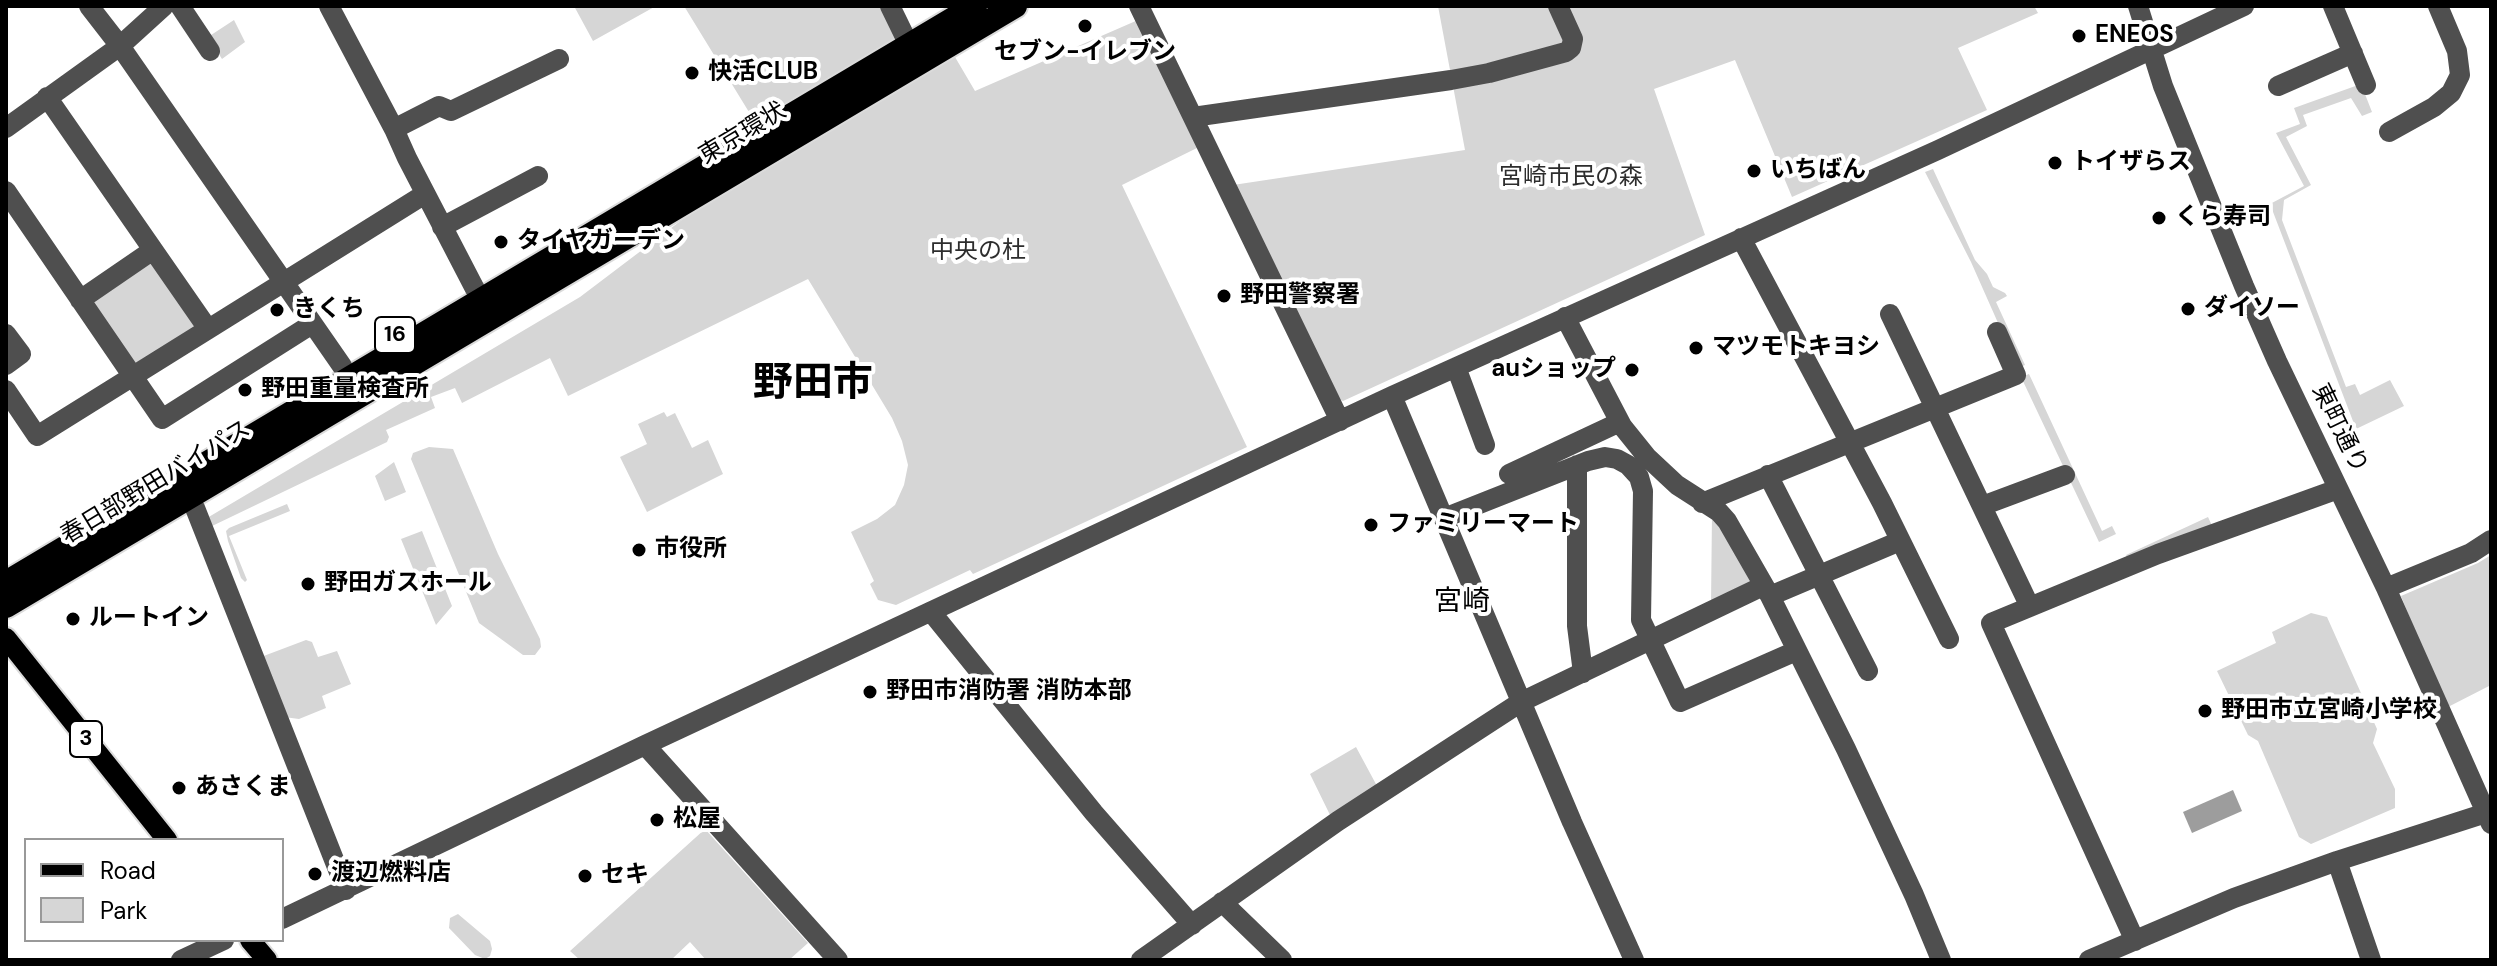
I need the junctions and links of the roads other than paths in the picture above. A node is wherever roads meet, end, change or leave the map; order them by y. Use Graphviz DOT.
graph roads {
  1 [pos="89,6"];
  2 [pos="164,6"];
  3 [pos="180,6"];
  4 [pos="329,6"];
  5 [pos="890,6"];
  6 [pos="975,6"];
  7 [pos="1015,6"];
  8 [pos="1139,6"];
  9 [pos="1558,6"];
  10 [pos="2138,6"];
  11 [pos="2244,6"];
  12 [pos="2333,6"];
  13 [pos="2438,6"];
  14 [pos="909,45"];
  15 [pos="120,46"];
  16 [pos="210,51"];
  17 [pos="2150,52"];
  18 [pos="2353,53"];
  19 [pos="559,59"];
  20 [pos="2366,85"];
  21 [pos="2278,86"];
  22 [pos="47,97"];
  23 [pos="790,117"];
  24 [pos="1193,117"];
  25 [pos="6,128"];
  26 [pos="394,129"];
  27 [pos="2389,132"];
  28 [pos="538,176"];
  29 [pos="6,191"];
  30 [pos="425,194"];
  31 [pos="668,211"];
  32 [pos="442,227"];
  33 [pos="1741,238"];
  34 [pos="153,250"];
  35 [pos="538,277"];
  36 [pos="283,283"];
  37 [pos="475,289"];
  38 [pos="80,300"];
  39 [pos="1890,314"];
  40 [pos="1565,317"];
  41 [pos="312,324"];
  42 [pos="208,329"];
  43 [pos="1997,332"];
  44 [pos="6,334"];
  45 [pos="6,365"];
  46 [pos="342,366"];
  47 [pos="1456,367"];
  48 [pos="132,377"];
  49 [pos="6,390"];
  50 [pos="1392,396"];
  51 [pos="1935,407"];
  52 [pos="1340,421"];
  53 [pos="1620,422"];
  54 [pos="1848,442"];
  55 [pos="1485,445"];
  56 [pos="1577,465"];
  57 [pos="1509,474"];
  58 [pos="1768,475"];
  59 [pos="2065,475"];
  60 [pos="2338,489"];
  61 [pos="1702,503"];
  62 [pos="1982,506"];
  63 [pos="195,508"];
  64 [pos="1444,518"];
  65 [pos="2491,540"];
  66 [pos="1900,541"];
  67 [pos="6,564"];
  68 [pos="1818,575"];
  69 [pos="6,583"];
  70 [pos="2386,588"];
  71 [pos="1766,591"];
  72 [pos="6,606"];
  73 [pos="2030,607"];
  74 [pos="932,613"];
  75 [pos="6,622"];
  76 [pos="6,638"];
  77 [pos="1949,639"];
  78 [pos="1650,642"];
  79 [pos="1796,651"];
  80 [pos="1868,671"];
  81 [pos="1583,673"];
  82 [pos="1521,702"];
  83 [pos="645,745"];
  84 [pos="2489,818"];
  85 [pos="165,838"];
  86 [pos="2337,861"];
  87 [pos="346,890"];
  88 [pos="1222,902"];
  89 [pos="284,918"];
  90 [pos="1192,925"];
  91 [pos="2135,941"];
  92 [pos="220,942"];
  93 [pos="252,942"];
  94 [pos="181,960"];
  95 [pos="267,960"];
  96 [pos="838,960"];
  97 [pos="1141,960"];
  98 [pos="1282,960"];
  99 [pos="1634,960"];
  100 [pos="1941,960"];
  101 [pos="2089,960"];
  102 [pos="2371,960"];
  1 -- 15 [label="street"];
  2 -- 15 [label="street"];
  3 -- 16 [label="street"];
  4 -- 26 [label="street"];
  5 -- 14 [label="street"];
  6 -- 14 [label="highway, 東京環状 / 16"];
  7 -- 31 [label="highway, 東京環状 / 16"];
  8 -- 24 [label="street"];
  9 -- 24 [label="street"];
  10 -- 17 [label="street, 東町通り"];
  11 -- 17 [label="street"];
  12 -- 18 [label="street"];
  13 -- 27 [label="street"];
  14 -- 23 [label="highway, 東京環状 / 16"];
  15 -- 22 [label="street"];
  15 -- 36 [label="street"];
  17 -- 33 [label="street"];
  17 -- 60 [label="street, 東町通り"];
  18 -- 20 [label="street"];
  18 -- 21 [label="street"];
  19 -- 26 [label="street"];
  22 -- 25 [label="street"];
  22 -- 34 [label="street"];
  23 -- 35 [label="highway, 東京環状 / 16"];
  23 -- 37 [label="highway, 16"];
  24 -- 52 [label="street"];
  26 -- 30 [label="street"];
  28 -- 32 [label="street"];
  29 -- 38 [label="street"];
  30 -- 32 [label="street"];
  30 -- 36 [label="street"];
  31 -- 35 [label="highway, 東京環状 / 16"];
  31 -- 63 [label="highway, 16"];
  32 -- 37 [label="street"];
  33 -- 40 [label="street"];
  33 -- 54 [label="street"];
  34 -- 38 [label="street"];
  34 -- 42 [label="street"];
  35 -- 69 [label="highway, 春日部野田バイパス / 16"];
  35 -- 72 [label="highway, 春日部野田バイパス / 16"];
  36 -- 41 [label="street"];
  36 -- 42 [label="street"];
  37 -- 46 [label="highway, 16"];
  38 -- 48 [label="street"];
  39 -- 51 [label="street"];
  40 -- 47 [label="street"];
  40 -- 53 [label="street"];
  41 -- 46 [label="street"];
  41 -- 48 [label="street"];
  42 -- 48 [label="street"];
  43 -- 51 [label="street"];
  44 -- 45 [label="street"];
  46 -- 67 [label="highway, 16"];
  47 -- 50 [label="street"];
  47 -- 55 [label="street"];
  48 -- 49 [label="street"];
  50 -- 52 [label="street"];
  50 -- 64 [label="street"];
  51 -- 54 [label="street"];
  51 -- 62 [label="street"];
  52 -- 74 [label="street"];
  53 -- 57 [label="street"];
  53 -- 61 [label="street"];
  54 -- 58 [label="street"];
  54 -- 66 [label="street"];
  56 -- 64 [label="street"];
  56 -- 78 [label="street"];
  56 -- 81 [label="street"];
  58 -- 61 [label="street"];
  58 -- 68 [label="street"];
  59 -- 62 [label="street"];
  60 -- 70 [label="street, 東町通り"];
  60 -- 73 [label="street"];
  61 -- 71 [label="street"];
  62 -- 73 [label="street"];
  63 -- 75 [label="highway, 16"];
  63 -- 87 [label="street"];
  64 -- 82 [label="street"];
  65 -- 70 [label="street"];
  66 -- 68 [label="street"];
  66 -- 77 [label="street"];
  68 -- 71 [label="street"];
  68 -- 80 [label="street"];
  70 -- 84 [label="street, 東町通り"];
  71 -- 78 [label="street"];
  71 -- 79 [label="street"];
  73 -- 91 [label="street"];
  74 -- 83 [label="street"];
  74 -- 90 [label="street"];
  76 -- 85 [label="main road, 3"];
  78 -- 79 [label="street"];
  78 -- 81 [label="street"];
  79 -- 100 [label="street"];
  81 -- 82 [label="street"];
  82 -- 88 [label="street"];
  82 -- 99 [label="street"];
  83 -- 87 [label="street"];
  83 -- 96 [label="street"];
  84 -- 86 [label="street"];
  86 -- 91 [label="street"];
  86 -- 102 [label="street"];
  87 -- 89 [label="street"];
  88 -- 90 [label="street"];
  88 -- 98 [label="street"];
  90 -- 97 [label="street"];
  91 -- 101 [label="street"];
  92 -- 94 [label="street"];
  93 -- 95 [label="main road"];
}
